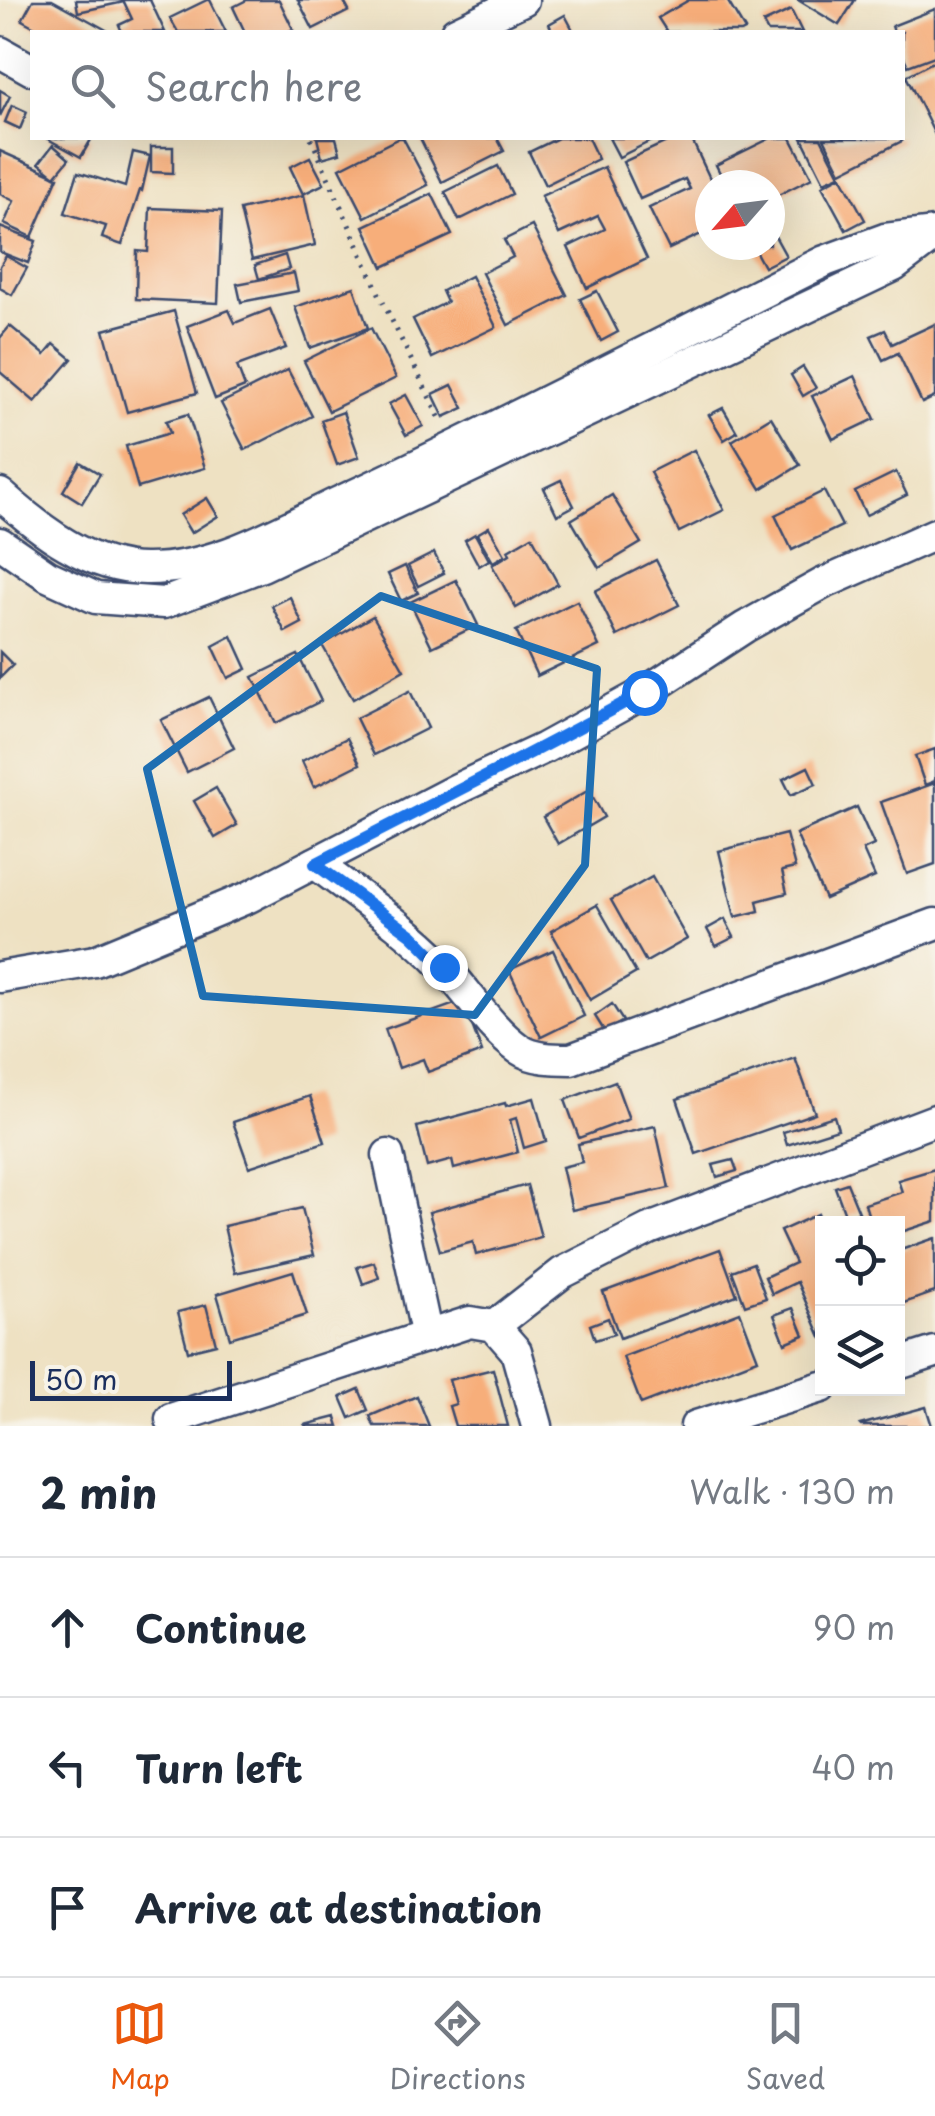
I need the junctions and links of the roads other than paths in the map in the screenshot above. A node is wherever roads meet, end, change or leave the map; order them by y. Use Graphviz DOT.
graph roads {
  1 [pos="522,0"];
  2 [pos="460,30"];
  3 [pos="0,52"];
  4 [pos="30,69"];
  5 [pos="935,234"];
  6 [pos="461,458"];
  7 [pos="0,494"];
  8 [pos="935,534"];
  9 [pos="0,543"];
  10 [pos="315,864"];
  11 [pos="935,924"];
  12 [pos="0,977"];
  13 [pos="935,1120"];
  14 [pos="388,1155"];
  15 [pos="494,1326"];
  16 [pos="426,1336"];
  17 [pos="935,1352"];
  18 [pos="905,1362"];
  19 [pos="815,1389"];
  20 [pos="170,1420"];
  21 [pos="537,1426"];
  22 [pos="696,1426"];
  1 -- 2 [label="street"];
  3 -- 4 [label="street"];
  5 -- 6 [label="street"];
  6 -- 7 [label="street"];
  6 -- 9 [label="street"];
  8 -- 10 [label="street"];
  10 -- 11 [label="street"];
  10 -- 12 [label="street"];
  13 -- 15 [label="street"];
  14 -- 16 [label="street"];
  15 -- 16 [label="street"];
  15 -- 21 [label="street"];
  16 -- 20 [label="street"];
  17 -- 18 [label="street"];
  19 -- 22 [label="street"];
}
